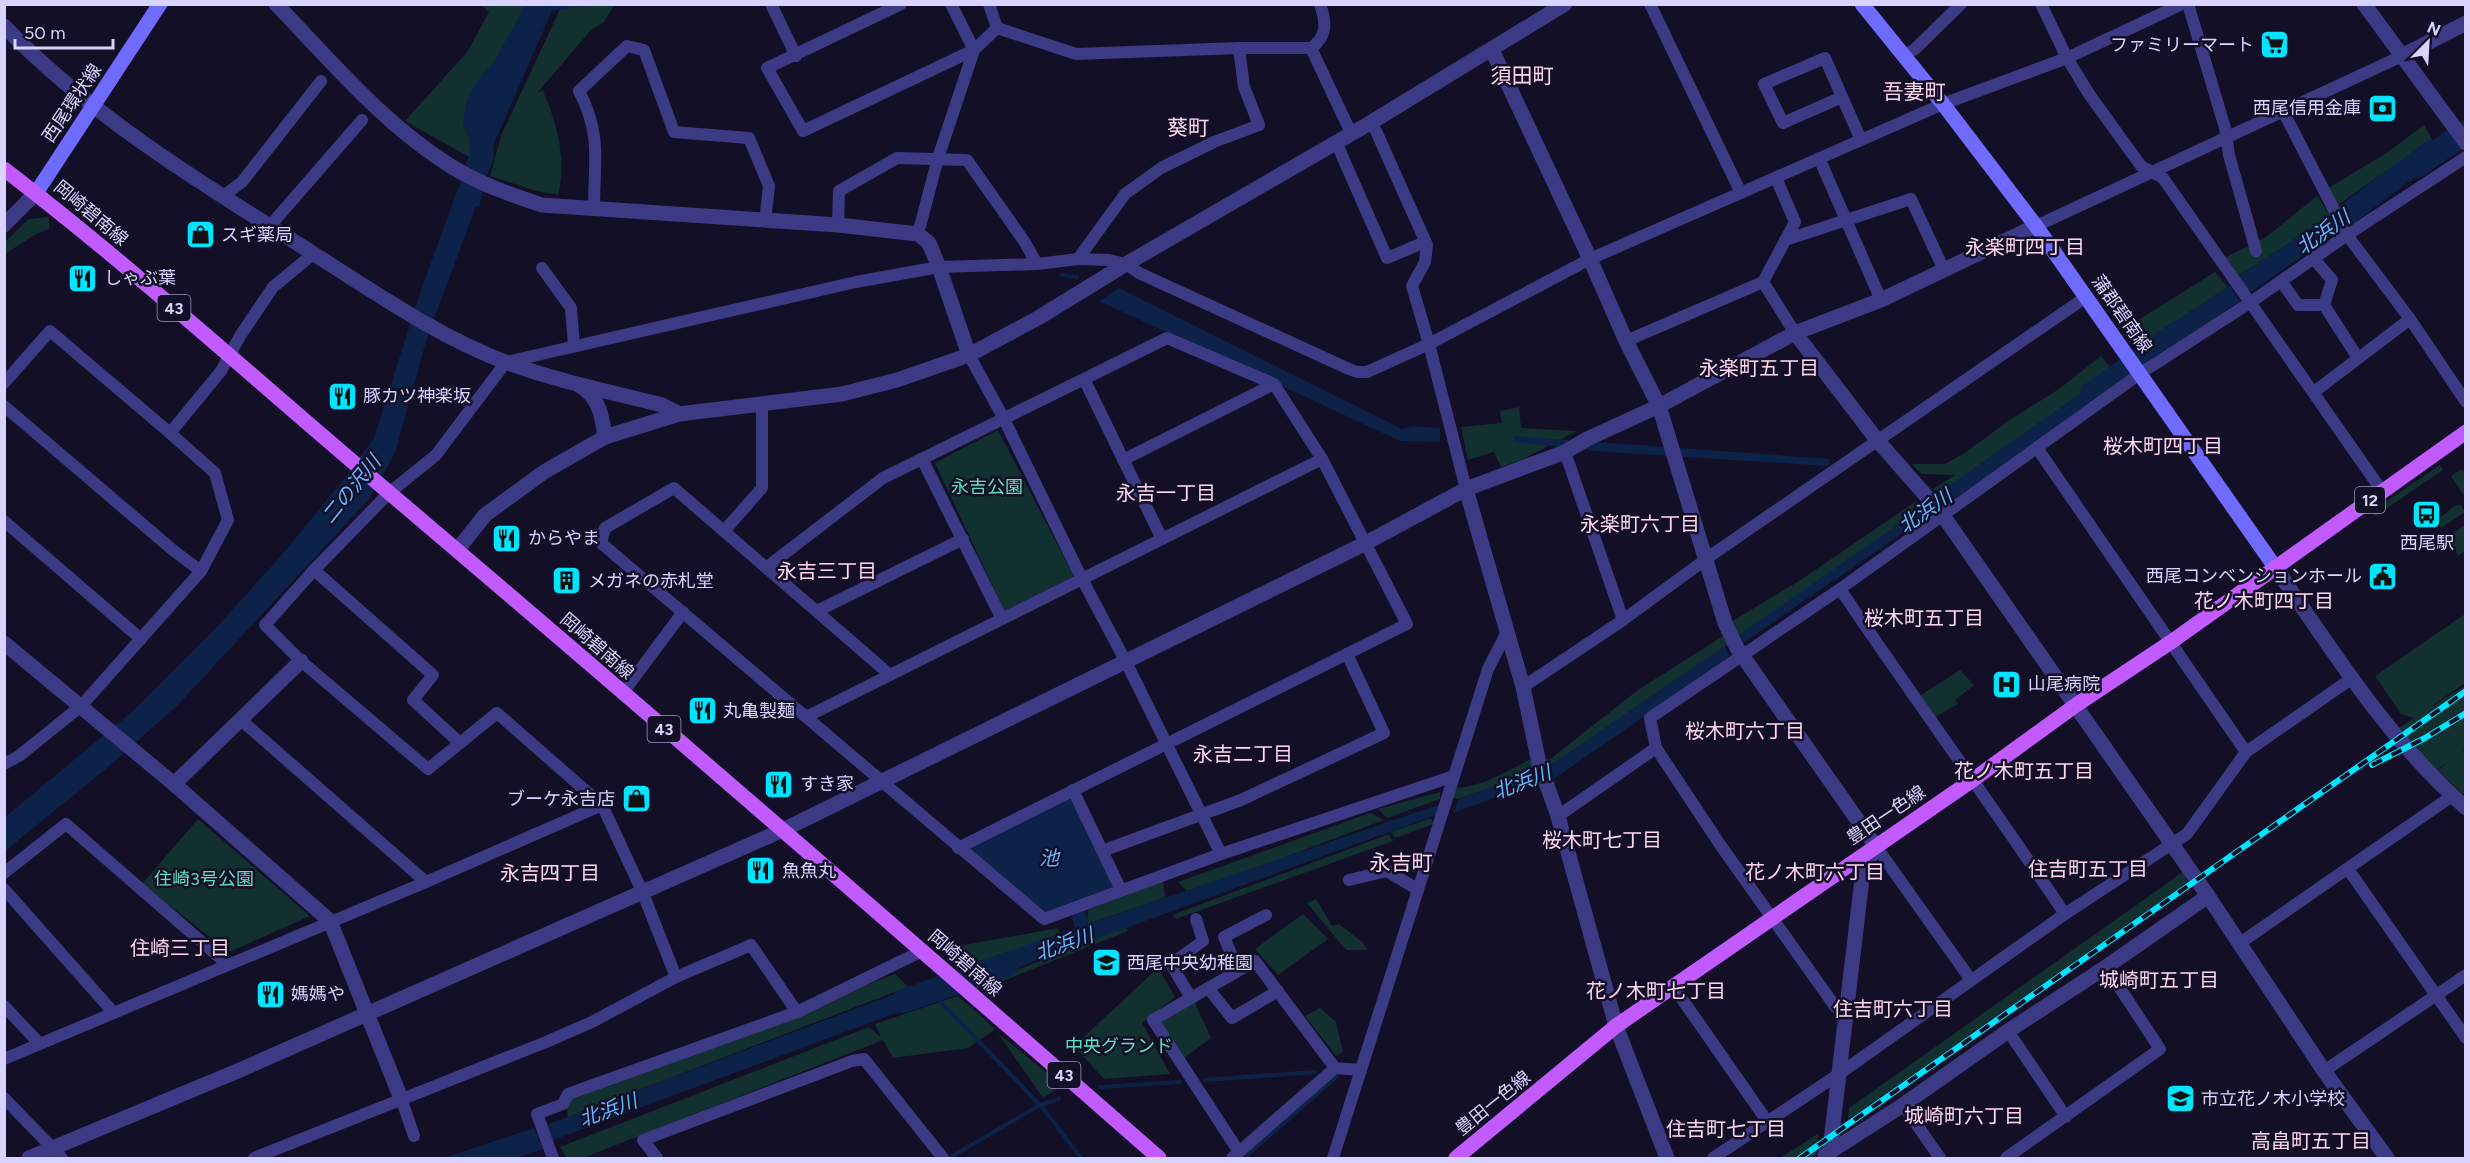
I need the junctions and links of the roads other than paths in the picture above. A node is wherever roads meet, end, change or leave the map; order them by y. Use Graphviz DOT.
graph roads {
  1 [pos="160,4"];
  2 [pos="276,4"];
  3 [pos="771,4"];
  4 [pos="901,4"];
  5 [pos="951,4"];
  6 [pos="989,4"];
  7 [pos="1320,4"];
  8 [pos="1565,4"];
  9 [pos="1650,4"];
  10 [pos="1862,4"];
  11 [pos="1961,4"];
  12 [pos="2041,4"];
  13 [pos="2182,4"];
  14 [pos="2188,4"];
  15 [pos="2364,4"];
  16 [pos="2466,23"];
  17 [pos="4,26"];
  18 [pos="997,27"];
  19 [pos="1239,48"];
  20 [pos="1311,48"];
  21 [pos="974,50"];
  22 [pos="1492,50"];
  23 [pos="796,56"];
  24 [pos="1904,56"];
  25 [pos="2402,56"];
  26 [pos="2067,58"];
  27 [pos="321,81"];
  28 [pos="1842,97"];
  29 [pos="1943,104"];
  30 [pos="93,105"];
  31 [pos="2283,111"];
  32 [pos="362,120"];
  33 [pos="1370,123"];
  34 [pos="1351,134"];
  35 [pos="2226,136"];
  36 [pos="1861,140"];
  37 [pos="1336,142"];
  38 [pos="2466,143"];
  39 [pos="2466,157"];
  40 [pos="938,158"];
  41 [pos="1820,159"];
  42 [pos="4,169"];
  43 [pos="2149,172"];
  44 [pos="1776,178"];
  45 [pos="36,193"];
  46 [pos="1741,193"];
  47 [pos="222,197"];
  48 [pos="594,209"];
  49 [pos="1846,220"];
  50 [pos="765,221"];
  51 [pos="4,225"];
  52 [pos="838,225"];
  53 [pos="2036,226"];
  54 [pos="269,227"];
  55 [pos="918,234"];
  56 [pos="2347,235"];
  57 [pos="1785,240"];
  58 [pos="1425,242"];
  59 [pos="2256,251"];
  60 [pos="313,254"];
  61 [pos="1078,259"];
  62 [pos="1590,259"];
  63 [pos="2314,259"];
  64 [pos="1037,264"];
  65 [pos="1126,264"];
  66 [pos="939,267"];
  67 [pos="542,268"];
  68 [pos="1944,270"];
  69 [pos="2281,281"];
  70 [pos="1763,282"];
  71 [pos="2086,297"];
  72 [pos="1881,300"];
  73 [pos="2251,302"];
  74 [pos="2324,305"];
  75 [pos="2410,319"];
  76 [pos="1795,333"];
  77 [pos="1626,341"];
  78 [pos="1429,344"];
  79 [pos="574,346"];
  80 [pos="230,355"];
  81 [pos="969,355"];
  82 [pos="2358,358"];
  83 [pos="506,362"];
  84 [pos="2139,370"];
  85 [pos="1084,379"];
  86 [pos="573,382"];
  87 [pos="4,383"];
  88 [pos="1274,384"];
  89 [pos="2314,392"];
  90 [pos="2466,402"];
  91 [pos="762,403"];
  92 [pos="4,406"];
  93 [pos="1659,406"];
  94 [pos="679,414"];
  95 [pos="1003,417"];
  96 [pos="2466,432"];
  97 [pos="170,433"];
  98 [pos="604,437"];
  99 [pos="1877,440"];
  100 [pos="2037,448"];
  101 [pos="1566,452"];
  102 [pos="922,459"];
  103 [pos="1322,459"];
  104 [pos="1123,460"];
  105 [pos="1466,489"];
  106 [pos="2382,491"];
  107 [pos="389,493"];
  108 [pos="1936,507"];
  109 [pos="4,521"];
  110 [pos="725,530"];
  111 [pos="963,539"];
  112 [pos="1162,539"];
  113 [pos="1364,544"];
  114 [pos="458,549"];
  115 [pos="1706,559"];
  116 [pos="768,567"];
  117 [pos="2275,567"];
  118 [pos="314,570"];
  119 [pos="201,571"];
  120 [pos="1082,579"];
  121 [pos="1840,589"];
  122 [pos="817,611"];
  123 [pos="683,612"];
  124 [pos="1002,619"];
  125 [pos="1623,620"];
  126 [pos="1507,632"];
  127 [pos="141,639"];
  128 [pos="2170,642"];
  129 [pos="4,643"];
  130 [pos="1740,652"];
  131 [pos="1347,654"];
  132 [pos="301,661"];
  133 [pos="1126,662"];
  134 [pos="889,674"];
  135 [pos="2351,679"];
  136 [pos="1523,687"];
  137 [pos="622,694"];
  138 [pos="2076,705"];
  139 [pos="81,706"];
  140 [pos="808,716"];
  141 [pos="240,720"];
  142 [pos="460,743"];
  143 [pos="1166,744"];
  144 [pos="1656,748"];
  145 [pos="2246,752"];
  146 [pos="4,764"];
  147 [pos="1454,776"];
  148 [pos="1974,779"];
  149 [pos="881,781"];
  150 [pos="174,784"];
  151 [pos="1073,790"];
  152 [pos="2452,796"];
  153 [pos="602,805"];
  154 [pos="2466,808"];
  155 [pos="1202,815"];
  156 [pos="1558,816"];
  157 [pos="783,830"];
  158 [pos="2171,843"];
  159 [pos="1875,845"];
  160 [pos="958,848"];
  161 [pos="1102,851"];
  162 [pos="1221,854"];
  163 [pos="2348,869"];
  164 [pos="4,873"];
  165 [pos="1349,880"];
  166 [pos="426,882"];
  167 [pos="4,889"];
  168 [pos="1417,889"];
  169 [pos="1121,890"];
  170 [pos="642,891"];
  171 [pos="2208,896"];
  172 [pos="2065,914"];
  173 [pos="1266,915"];
  174 [pos="1771,918"];
  175 [pos="1196,919"];
  176 [pos="330,921"];
  177 [pos="2240,943"];
  178 [pos="922,951"];
  179 [pos="227,964"];
  180 [pos="2106,967"];
  181 [pos="1238,970"];
  182 [pos="2466,975"];
  183 [pos="676,977"];
  184 [pos="1971,980"];
  185 [pos="1673,986"];
  186 [pos="1208,988"];
  187 [pos="1278,992"];
  188 [pos="2436,995"];
  189 [pos="1191,998"];
  190 [pos="4,1006"];
  191 [pos="114,1012"];
  192 [pos="797,1012"];
  193 [pos="367,1015"];
  194 [pos="1845,1016"];
  195 [pos="1616,1026"];
  196 [pos="2008,1031"];
  197 [pos="2466,1038"];
  198 [pos="40,1044"];
  199 [pos="4,1059"];
  200 [pos="1335,1068"];
  201 [pos="1361,1070"];
  202 [pos="2324,1071"];
  203 [pos="1839,1074"];
  204 [pos="4,1098"];
  205 [pos="402,1101"];
  206 [pos="1903,1105"];
  207 [pos="2066,1117"];
  208 [pos="1767,1120"];
  209 [pos="414,1136"];
  210 [pos="58,1153"];
  211 [pos="1235,1155"];
  212 [pos="1826,1156"];
  213 [pos="29,1158"];
  214 [pos="254,1158"];
  215 [pos="553,1158"];
  216 [pos="657,1158"];
  217 [pos="943,1158"];
  218 [pos="1159,1158"];
  219 [pos="1334,1158"];
  220 [pos="1456,1158"];
  221 [pos="1667,1158"];
  222 [pos="1713,1158"];
  223 [pos="1940,1158"];
  224 [pos="2006,1158"];
  225 [pos="2387,1158"];
  1 -- 30 [label="main road, 西尾環状線"];
  2 -- 48 [label="street"];
  3 -- 23 [label="street"];
  4 -- 23 [label="street"];
  5 -- 21 [label="street"];
  6 -- 18 [label="street"];
  7 -- 20 [label="street"];
  8 -- 22 [label="street"];
  9 -- 46 [label="street"];
  10 -- 24 [label="main road, 蒲郡碧南線"];
  11 -- 24 [label="street"];
  12 -- 26 [label="street"];
  13 -- 26 [label="street"];
  14 -- 35 [label="street"];
  15 -- 25 [label="street"];
  16 -- 25 [label="street"];
  17 -- 30 [label="street"];
  18 -- 19 [label="street"];
  18 -- 21 [label="street"];
  19 -- 20 [label="street"];
  19 -- 61 [label="street"];
  20 -- 34 [label="street"];
  21 -- 23 [label="street"];
  21 -- 40 [label="street"];
  22 -- 33 [label="street"];
  22 -- 62 [label="street"];
  24 -- 29 [label="main road, 蒲郡碧南線"];
  25 -- 31 [label="street"];
  25 -- 38 [label="street"];
  26 -- 29 [label="street"];
  26 -- 43 [label="street"];
  27 -- 47 [label="street"];
  28 -- 28 [label="street"];
  28 -- 36 [label="street"];
  29 -- 36 [label="street"];
  29 -- 53 [label="main road, 蒲郡碧南線"];
  30 -- 45 [label="main road, 西尾環状線"];
  30 -- 47 [label="street"];
  31 -- 35 [label="street"];
  31 -- 56 [label="street"];
  32 -- 54 [label="street"];
  33 -- 34 [label="street"];
  33 -- 58 [label="street"];
  34 -- 37 [label="street"];
  35 -- 43 [label="street"];
  35 -- 59 [label="street"];
  36 -- 41 [label="street"];
  37 -- 58 [label="street"];
  37 -- 65 [label="street"];
  39 -- 56 [label="street"];
  40 -- 52 [label="street"];
  40 -- 55 [label="street"];
  40 -- 64 [label="street"];
  41 -- 44 [label="street"];
  41 -- 49 [label="street"];
  42 -- 45 [label="main road, 岡崎碧南線 / 43"];
  43 -- 53 [label="street"];
  43 -- 73 [label="street"];
  44 -- 46 [label="street"];
  44 -- 57 [label="street"];
  45 -- 51 [label="street"];
  45 -- 80 [label="main road, 岡崎碧南線 / 43"];
  46 -- 62 [label="street"];
  47 -- 54 [label="street"];
  48 -- 50 [label="street"];
  48 -- 50 [label="street"];
  49 -- 57 [label="street"];
  49 -- 68 [label="street"];
  49 -- 72 [label="street"];
  50 -- 52 [label="street"];
  52 -- 55 [label="street"];
  53 -- 68 [label="street"];
  53 -- 71 [label="main road, 蒲郡碧南線"];
  54 -- 60 [label="street"];
  55 -- 66 [label="street"];
  56 -- 63 [label="street"];
  56 -- 75 [label="street"];
  57 -- 70 [label="street"];
  58 -- 78 [label="street"];
  60 -- 80 [label="street"];
  60 -- 83 [label="street"];
  61 -- 64 [label="street"];
  61 -- 65 [label="street"];
  62 -- 77 [label="street"];
  62 -- 78 [label="street"];
  63 -- 69 [label="street"];
  63 -- 74 [label="street"];
  64 -- 66 [label="street"];
  65 -- 78 [label="street"];
  65 -- 81 [label="street"];
  66 -- 79 [label="street"];
  66 -- 81 [label="street"];
  67 -- 79 [label="street"];
  68 -- 72 [label="street"];
  69 -- 73 [label="street"];
  69 -- 74 [label="street"];
  70 -- 76 [label="street"];
  70 -- 77 [label="street"];
  71 -- 84 [label="main road, 蒲郡碧南線"];
  71 -- 99 [label="street"];
  72 -- 76 [label="street"];
  73 -- 84 [label="street"];
  73 -- 89 [label="street"];
  74 -- 82 [label="street"];
  75 -- 82 [label="street"];
  75 -- 90 [label="street"];
  76 -- 93 [label="street"];
  76 -- 99 [label="street"];
  77 -- 93 [label="street"];
  78 -- 105 [label="street"];
  79 -- 83 [label="street"];
  80 -- 97 [label="street"];
  80 -- 107 [label="main road, 岡崎碧南線 / 43"];
  81 -- 91 [label="street"];
  81 -- 95 [label="street"];
  82 -- 89 [label="street"];
  83 -- 86 [label="street"];
  83 -- 107 [label="street"];
  84 -- 100 [label="street"];
  84 -- 117 [label="main road, 蒲郡碧南線"];
  85 -- 88 [label="street"];
  85 -- 95 [label="street"];
  85 -- 104 [label="street"];
  86 -- 94 [label="street"];
  86 -- 98 [label="street"];
  87 -- 97 [label="street"];
  88 -- 103 [label="street"];
  88 -- 104 [label="street"];
  89 -- 106 [label="street"];
  91 -- 94 [label="street"];
  91 -- 110 [label="street"];
  92 -- 119 [label="street"];
  93 -- 101 [label="street"];
  93 -- 115 [label="street"];
  94 -- 98 [label="street"];
  95 -- 102 [label="street"];
  95 -- 120 [label="street"];
  96 -- 106 [label="main road, 豊田一色線 / 12"];
  97 -- 119 [label="street"];
  98 -- 114 [label="street"];
  99 -- 108 [label="street"];
  99 -- 115 [label="street"];
  100 -- 108 [label="street"];
  100 -- 128 [label="street"];
  101 -- 105 [label="street"];
  101 -- 125 [label="street"];
  102 -- 111 [label="street"];
  102 -- 116 [label="street"];
  103 -- 112 [label="street"];
  103 -- 113 [label="street"];
  104 -- 112 [label="street"];
  105 -- 113 [label="street"];
  105 -- 126 [label="street"];
  106 -- 117 [label="main road, 豊田一色線 / 12"];
  107 -- 114 [label="main road, 岡崎碧南線 / 43"];
  107 -- 118 [label="street"];
  108 -- 121 [label="street"];
  108 -- 138 [label="street"];
  109 -- 127 [label="street"];
  110 -- 116 [label="street"];
  110 -- 123 [label="street"];
  111 -- 122 [label="street"];
  111 -- 124 [label="street"];
  112 -- 120 [label="street"];
  113 -- 131 [label="street"];
  113 -- 133 [label="street"];
  114 -- 137 [label="main road, 岡崎碧南線 / 43"];
  115 -- 125 [label="street"];
  115 -- 130 [label="street"];
  116 -- 122 [label="street"];
  117 -- 128 [label="main road, 豊田一色線 / 12"];
  117 -- 135 [label="street"];
  118 -- 132 [label="street"];
  118 -- 142 [label="street"];
  119 -- 127 [label="street"];
  120 -- 124 [label="street"];
  120 -- 133 [label="street"];
  121 -- 130 [label="street"];
  121 -- 148 [label="street"];
  122 -- 134 [label="street"];
  123 -- 137 [label="street"];
  123 -- 140 [label="street"];
  124 -- 134 [label="street"];
  125 -- 136 [label="street"];
  126 -- 136 [label="street"];
  126 -- 147 [label="street"];
  127 -- 139 [label="street"];
  128 -- 138 [label="main road, 豊田一色線 / 12"];
  128 -- 145 [label="street"];
  129 -- 139 [label="street"];
  130 -- 144 [label="street"];
  130 -- 159 [label="street"];
  131 -- 143 [label="street"];
  131 -- 155 [label="street"];
  132 -- 141 [label="street"];
  132 -- 142 [label="street"];
  133 -- 143 [label="street"];
  133 -- 149 [label="street"];
  134 -- 140 [label="street"];
  135 -- 145 [label="street"];
  135 -- 152 [label="street"];
  136 -- 156 [label="street"];
  137 -- 157 [label="main road, 岡崎碧南線 / 43"];
  138 -- 148 [label="main road, 豊田一色線 / 12"];
  138 -- 158 [label="street"];
  139 -- 146 [label="street"];
  139 -- 150 [label="street"];
  140 -- 149 [label="street"];
  141 -- 150 [label="street"];
  141 -- 166 [label="street"];
  142 -- 153 [label="street"];
  143 -- 151 [label="street"];
  143 -- 155 [label="street"];
  144 -- 156 [label="street"];
  144 -- 174 [label="street"];
  145 -- 158 [label="street"];
  147 -- 162 [label="street"];
  147 -- 168 [label="street"];
  148 -- 159 [label="main road, 豊田一色線 / 12"];
  148 -- 172 [label="street"];
  149 -- 157 [label="street"];
  149 -- 160 [label="street"];
  150 -- 176 [label="street"];
  151 -- 160 [label="street"];
  151 -- 161 [label="street"];
  152 -- 154 [label="street"];
  152 -- 163 [label="street"];
  153 -- 166 [label="street"];
  153 -- 170 [label="street"];
  155 -- 161 [label="street"];
  155 -- 162 [label="street"];
  156 -- 195 [label="street"];
  157 -- 170 [label="street"];
  157 -- 178 [label="main road, 岡崎碧南線 / 43"];
  158 -- 171 [label="street"];
  158 -- 172 [label="street"];
  159 -- 174 [label="main road, 豊田一色線 / 12"];
  159 -- 184 [label="street"];
  159 -- 194 [label="street"];
  160 -- 169 [label="street"];
  161 -- 169 [label="street"];
  162 -- 169 [label="street"];
  163 -- 177 [label="street"];
  163 -- 188 [label="street"];
  164 -- 179 [label="street"];
  165 -- 168 [label="street"];
  166 -- 176 [label="street"];
  167 -- 191 [label="street"];
  168 -- 201 [label="street"];
  170 -- 183 [label="street"];
  170 -- 193 [label="street"];
  171 -- 177 [label="street"];
  171 -- 180 [label="street"];
  172 -- 184 [label="street"];
  173 -- 181 [label="street"];
  174 -- 185 [label="main road, 豊田一色線 / 12"];
  174 -- 194 [label="street"];
  175 -- 189 [label="street"];
  176 -- 179 [label="street"];
  176 -- 193 [label="street"];
  177 -- 202 [label="street"];
  178 -- 192 [label="street"];
  178 -- 218 [label="main road, 岡崎碧南線 / 43"];
  179 -- 191 [label="street"];
  180 -- 196 [label="street"];
  180 -- 207 [label="street"];
  181 -- 186 [label="street"];
  181 -- 187 [label="street"];
  182 -- 188 [label="street"];
  183 -- 192 [label="street"];
  183 -- 205 [label="street"];
  184 -- 203 [label="street"];
  185 -- 195 [label="main road, 豊田一色線 / 12"];
  185 -- 208 [label="street"];
  186 -- 187 [label="street"];
  186 -- 189 [label="street"];
  187 -- 200 [label="street"];
  188 -- 197 [label="street"];
  188 -- 202 [label="street"];
  189 -- 211 [label="street"];
  190 -- 198 [label="street"];
  191 -- 198 [label="street"];
  192 -- 215 [label="street"];
  193 -- 205 [label="street"];
  193 -- 210 [label="street"];
  194 -- 203 [label="street"];
  195 -- 220 [label="main road, 豊田一色線 / 12"];
  195 -- 221 [label="street"];
  196 -- 206 [label="street"];
  196 -- 207 [label="street"];
  198 -- 199 [label="street"];
  200 -- 201 [label="street"];
  200 -- 211 [label="street"];
  201 -- 219 [label="street"];
  202 -- 225 [label="street"];
  203 -- 208 [label="street"];
  203 -- 212 [label="street"];
  204 -- 210 [label="street"];
  205 -- 209 [label="street"];
  205 -- 214 [label="street"];
  206 -- 212 [label="street"];
  206 -- 223 [label="street"];
  207 -- 224 [label="street"];
  208 -- 222 [label="street"];
  210 -- 213 [label="street"];
  216 -- 217 [label="street"];
}
